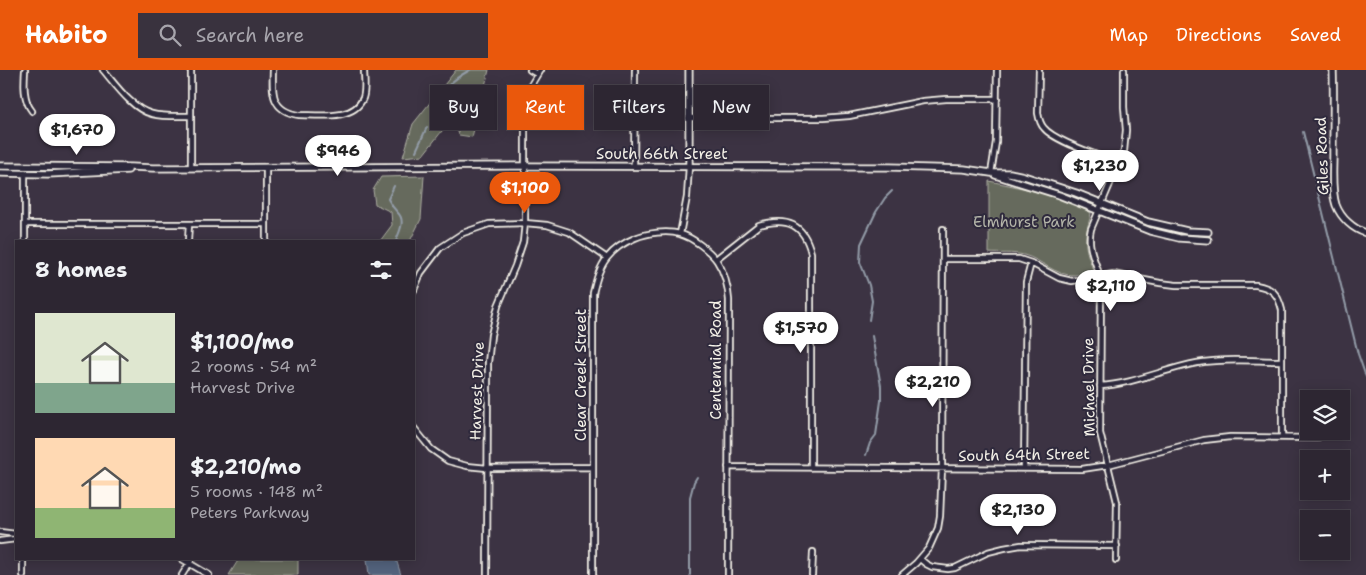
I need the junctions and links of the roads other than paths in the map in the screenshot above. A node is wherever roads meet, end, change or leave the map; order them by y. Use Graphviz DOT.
graph roads {
  1 [pos="25,70"];
  2 [pos="103,70"];
  3 [pos="192,70"];
  4 [pos="273,70"];
  5 [pos="364,70"];
  6 [pos="530,70"];
  7 [pos="635,70"];
  8 [pos="689,70"];
  9 [pos="997,70"];
  10 [pos="1039,70"];
  11 [pos="1124,70"];
  12 [pos="1333,70"];
  13 [pos="538,72"];
  14 [pos="997,99"];
  15 [pos="32,111"];
  16 [pos="191,116"];
  17 [pos="688,118"];
  18 [pos="1119,163"];
  19 [pos="0,166"];
  20 [pos="24,166"];
  21 [pos="524,166"];
  22 [pos="634,166"];
  23 [pos="689,166"];
  24 [pos="266,167"];
  25 [pos="153,168"];
  26 [pos="191,168"];
  27 [pos="0,173"];
  28 [pos="24,173"];
  29 [pos="991,173"];
  30 [pos="1102,204"];
  31 [pos="1099,211"];
  32 [pos="24,224"];
  33 [pos="189,224"];
  34 [pos="266,224"];
  35 [pos="524,224"];
  36 [pos="943,229"];
  37 [pos="1208,232"];
  38 [pos="1364,232"];
  39 [pos="680,234"];
  40 [pos="25,240"];
  41 [pos="188,240"];
  42 [pos="266,240"];
  43 [pos="1208,240"];
  44 [pos="607,258"];
  45 [pos="716,259"];
  46 [pos="943,259"];
  47 [pos="1031,263"];
  48 [pos="1100,275"];
  49 [pos="415,288"];
  50 [pos="1282,361"];
  51 [pos="1100,386"];
  52 [pos="415,431"];
  53 [pos="1282,437"];
  54 [pos="1300,438"];
  55 [pos="1108,465"];
  56 [pos="593,467"];
  57 [pos="728,467"];
  58 [pos="487,468"];
  59 [pos="811,468"];
  60 [pos="942,468"];
  61 [pos="1024,468"];
  62 [pos="0,532"];
  63 [pos="15,534"];
  64 [pos="15,539"];
  65 [pos="0,541"];
  66 [pos="1117,546"];
  67 [pos="813,552"];
  68 [pos="920,559"];
  69 [pos="23,560"];
  70 [pos="1116,560"];
  71 [pos="190,561"];
  72 [pos="23,575"];
  73 [pos="182,575"];
  74 [pos="209,575"];
  75 [pos="486,575"];
  76 [pos="592,575"];
  77 [pos="728,575"];
  78 [pos="812,575"];
  79 [pos="902,575"];
  1 -- 15 [label="street"];
  2 -- 16 [label="street"];
  3 -- 16 [label="street"];
  4 -- 5 [label="street"];
  6 -- 13 [label="street, Harvest Drive"];
  7 -- 22 [label="street"];
  8 -- 17 [label="street"];
  9 -- 14 [label="street"];
  10 -- 18 [label="street"];
  11 -- 18 [label="street, Michael Drive"];
  12 -- 38 [label="street, Giles Road"];
  13 -- 21 [label="street, Harvest Drive"];
  14 -- 17 [label="street"];
  14 -- 29 [label="street"];
  16 -- 26 [label="street"];
  17 -- 23 [label="street"];
  18 -- 30 [label="street, Michael Drive"];
  19 -- 20 [label="street, South 66th Street"];
  20 -- 25 [label="street, South 66th Street"];
  20 -- 28 [label="street"];
  21 -- 22 [label="street, South 66th Street"];
  21 -- 24 [label="street, South 66th Street"];
  21 -- 35 [label="street, Harvest Drive"];
  22 -- 23 [label="street, South 66th Street"];
  23 -- 29 [label="street, South 66th Street"];
  23 -- 39 [label="street"];
  24 -- 26 [label="street, South 66th Street"];
  24 -- 34 [label="street"];
  25 -- 26 [label="street, South 66th Street"];
  25 -- 28 [label="street, South 66th Street"];
  27 -- 28 [label="street, South 66th Street"];
  28 -- 32 [label="street"];
  29 -- 30 [label="street, South 66th Street"];
  29 -- 31 [label="street, South 66th Street"];
  30 -- 31 [label="street, Michael Drive"];
  30 -- 37 [label="street, South 66th Street"];
  31 -- 43 [label="street, South 66th Street"];
  31 -- 48 [label="street, Michael Drive"];
  32 -- 33 [label="street"];
  32 -- 40 [label="street"];
  33 -- 34 [label="street"];
  33 -- 41 [label="street"];
  34 -- 42 [label="street"];
  35 -- 44 [label="street"];
  35 -- 49 [label="street"];
  35 -- 58 [label="street, Harvest Drive"];
  36 -- 46 [label="street"];
  39 -- 44 [label="street, Clear Creek Street"];
  39 -- 45 [label="street, Centennial Road"];
  44 -- 56 [label="street, Clear Creek Street"];
  45 -- 57 [label="street, Centennial Road"];
  45 -- 59 [label="street"];
  46 -- 47 [label="street"];
  46 -- 60 [label="street"];
  47 -- 48 [label="street"];
  47 -- 61 [label="street"];
  48 -- 50 [label="street"];
  48 -- 51 [label="street, Michael Drive"];
  50 -- 51 [label="street"];
  50 -- 53 [label="street"];
  51 -- 55 [label="street, Michael Drive"];
  52 -- 58 [label="street"];
  53 -- 54 [label="street, South 64th Street"];
  53 -- 55 [label="street, South 64th Street"];
  55 -- 61 [label="street, South 64th Street"];
  55 -- 66 [label="street, Michael Drive"];
  56 -- 58 [label="street"];
  56 -- 76 [label="street, Clear Creek Street"];
  57 -- 59 [label="street, South 64th Street"];
  57 -- 77 [label="street, Centennial Road"];
  58 -- 75 [label="street, Harvest Drive"];
  59 -- 60 [label="street, South 64th Street"];
  60 -- 61 [label="street, South 64th Street"];
  60 -- 68 [label="street"];
  62 -- 63 [label="street"];
  64 -- 65 [label="street"];
  66 -- 68 [label="street"];
  66 -- 70 [label="street, Michael Drive"];
  67 -- 78 [label="street"];
  68 -- 79 [label="street"];
  69 -- 72 [label="street"];
  71 -- 73 [label="street"];
  71 -- 74 [label="street"];
}
